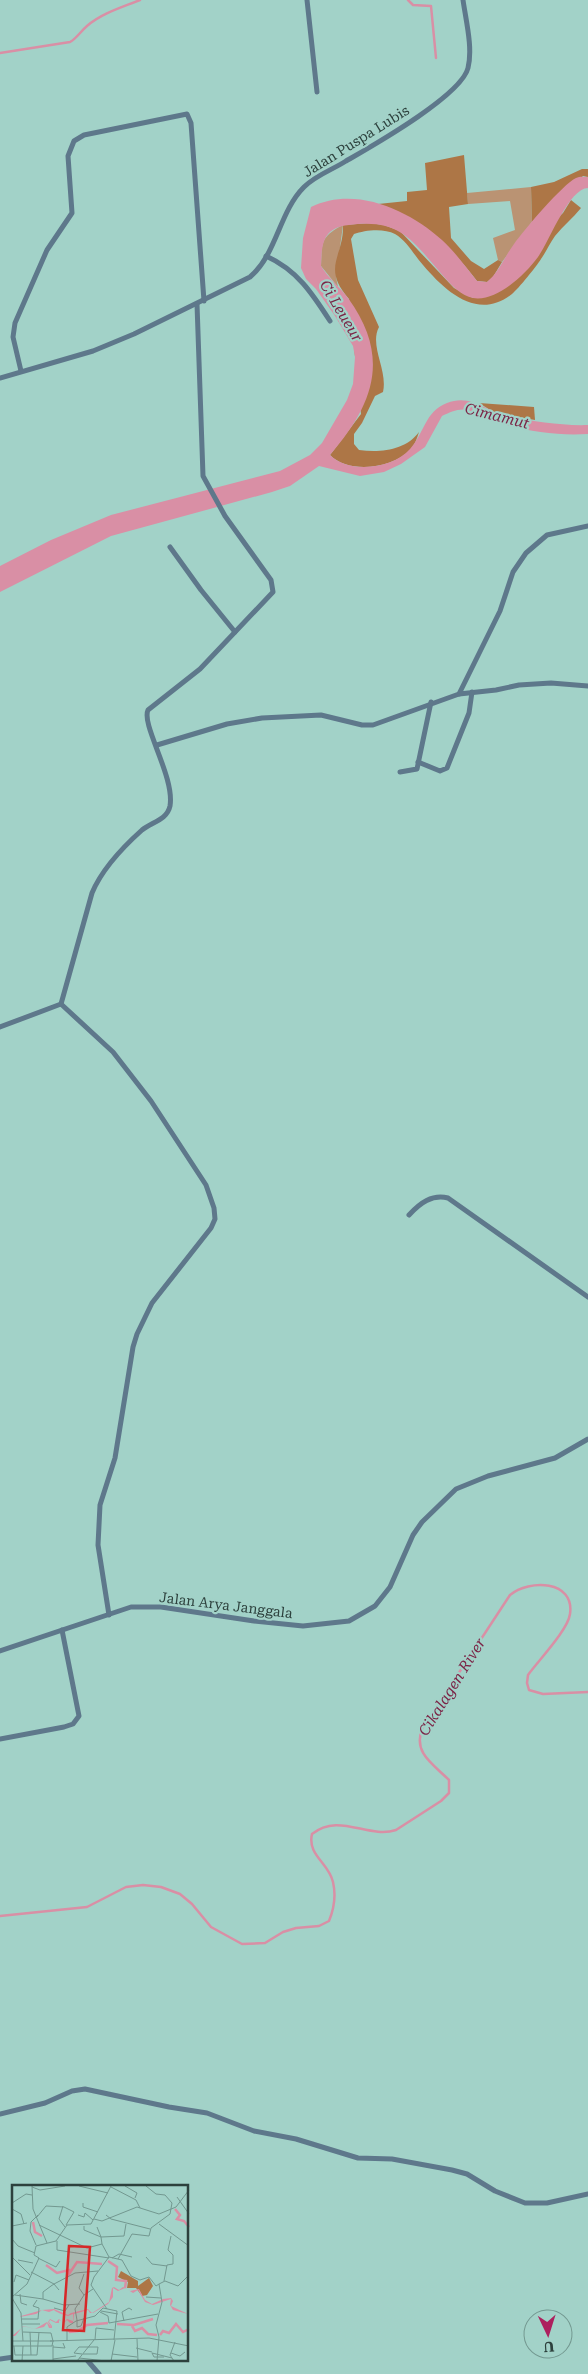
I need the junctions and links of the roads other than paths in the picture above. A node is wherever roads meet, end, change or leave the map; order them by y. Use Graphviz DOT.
graph roads {
  1 [pos="307,0"];
  2 [pos="463,0"];
  3 [pos="317,92"];
  4 [pos="266,256"];
  5 [pos="204,301"];
  6 [pos="197,304"];
  7 [pos="330,321"];
  8 [pos="21,371"];
  9 [pos="0,378"];
  10 [pos="588,526"];
  11 [pos="170,547"];
  12 [pos="235,632"];
  13 [pos="588,686"];
  14 [pos="472,692"];
  15 [pos="459,694"];
  16 [pos="431,702"];
  17 [pos="157,746"];
  18 [pos="418,762"];
  19 [pos="400,772"];
  20 [pos="61,1004"];
  21 [pos="0,1027"];
  22 [pos="409,1215"];
  23 [pos="588,1297"];
  24 [pos="588,1439"];
  25 [pos="109,1615"];
  26 [pos="62,1630"];
  27 [pos="0,1650"];
  28 [pos="0,1739"];
  29 [pos="0,2114"];
  30 [pos="588,2194"];
  31 [pos="89,2362"];
  32 [pos="99,2374"];
  1 -- 3 [label="street"];
  2 -- 4 [label="street, Jalan Puspa Lubis"];
  4 -- 5 [label="street, Jalan Puspa Lubis"];
  4 -- 7 [label="street"];
  5 -- 6 [label="street, Jalan Puspa Lubis"];
  5 -- 8 [label="street"];
  6 -- 8 [label="street, Jalan Puspa Lubis"];
  6 -- 12 [label="street"];
  8 -- 9 [label="street, Jalan Puspa Lubis"];
  10 -- 15 [label="street"];
  11 -- 12 [label="street"];
  12 -- 17 [label="street"];
  13 -- 14 [label="street"];
  14 -- 15 [label="street"];
  14 -- 18 [label="street"];
  15 -- 16 [label="street"];
  16 -- 17 [label="street"];
  16 -- 18 [label="street"];
  17 -- 20 [label="street"];
  18 -- 19 [label="street"];
  20 -- 21 [label="street"];
  20 -- 25 [label="street"];
  22 -- 23 [label="street"];
  24 -- 25 [label="street, Jalan Arya Janggala"];
  25 -- 26 [label="street, Jalan Arya Janggala"];
  26 -- 27 [label="street, Jalan Arya Janggala"];
  26 -- 28 [label="street"];
  29 -- 30 [label="street"];
  31 -- 32 [label="street"];
}
